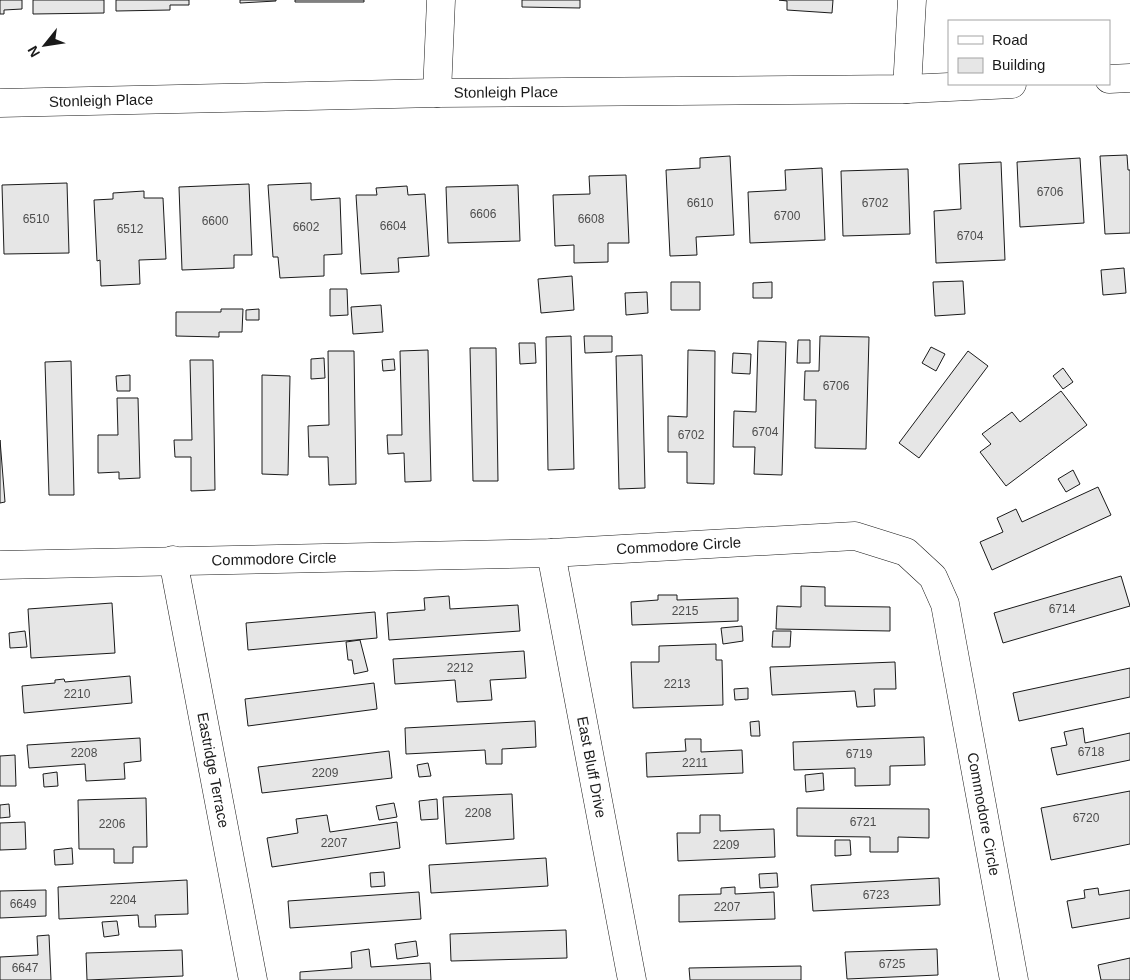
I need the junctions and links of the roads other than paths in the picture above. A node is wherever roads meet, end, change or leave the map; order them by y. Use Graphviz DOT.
graph roads {
  1 [pos="441,0"];
  2 [pos="912,0"];
  3 [pos="1130,78"];
  4 [pos="1110,79"];
  5 [pos="986,85"];
  6 [pos="907,88"];
  7 [pos="437,93"];
  8 [pos="0,104"];
  9 [pos="551,553"];
  10 [pos="173,560"];
  11 [pos="0,565"];
  12 [pos="253,980"];
  13 [pos="632,980"];
  14 [pos="1014,980"];
  1 -- 7 [label="street"];
  2 -- 6 [label="street"];
  3 -- 4 [label="street"];
  5 -- 6 [label="street, Stonleigh Place"];
  6 -- 7 [label="street, Stonleigh Place"];
  7 -- 8 [label="street, Stonleigh Place"];
  9 -- 10 [label="street, Commodore Circle"];
  9 -- 13 [label="street, East Bluff Drive"];
  9 -- 14 [label="street, Commodore Circle"];
  10 -- 11 [label="street, Commodore Circle"];
  10 -- 12 [label="street, Eastridge Terrace"];
}
